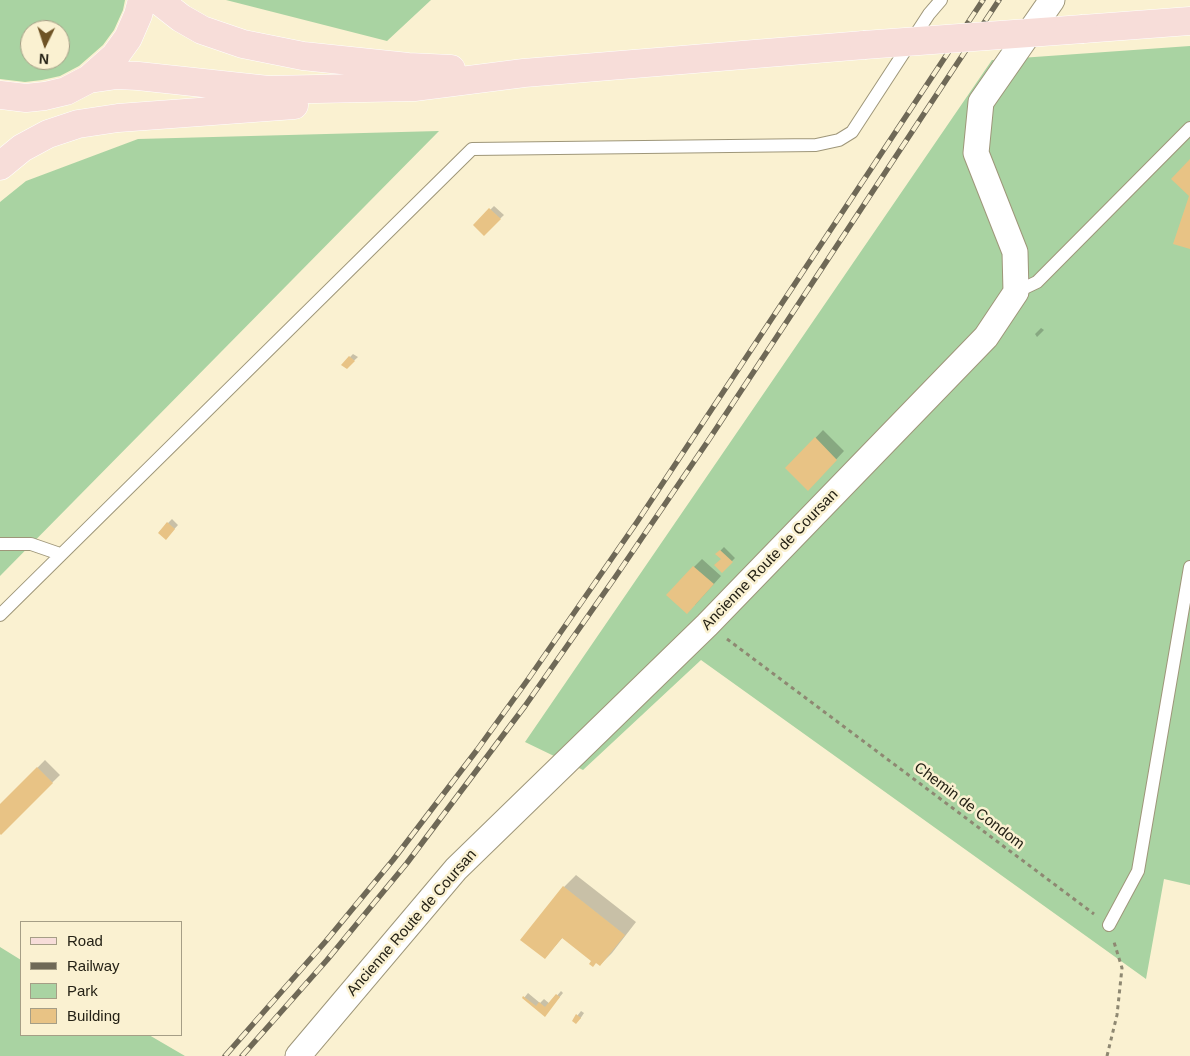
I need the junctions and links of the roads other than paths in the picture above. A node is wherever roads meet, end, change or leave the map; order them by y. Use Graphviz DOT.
graph roads {
  1 [pos="142,0"];
  2 [pos="158,0"];
  3 [pos="941,0"];
  4 [pos="1052,0"];
  5 [pos="1190,21"];
  6 [pos="756,53"];
  7 [pos="524,72"];
  8 [pos="89,79"];
  9 [pos="1,97"];
  10 [pos="1190,128"];
  11 [pos="0,166"];
  12 [pos="1016,292"];
  13 [pos="0,544"];
  14 [pos="60,554"];
  15 [pos="1190,567"];
  16 [pos="0,615"];
  17 [pos="1109,925"];
  18 [pos="298,1056"];
  1 -- 8 [label="main road"];
  2 -- 7 [label="main road"];
  3 -- 14 [label="lane"];
  4 -- 12 [label="street"];
  5 -- 6 [label="main road, bridge"];
  6 -- 7 [label="main road"];
  6 -- 11 [label="main road"];
  7 -- 8 [label="main road"];
  8 -- 9 [label="main road"];
  10 -- 12 [label="lane"];
  12 -- 18 [label="street, Ancienne Route de Coursan"];
  13 -- 14 [label="lane"];
  14 -- 16 [label="lane"];
  15 -- 17 [label="lane"];
}
